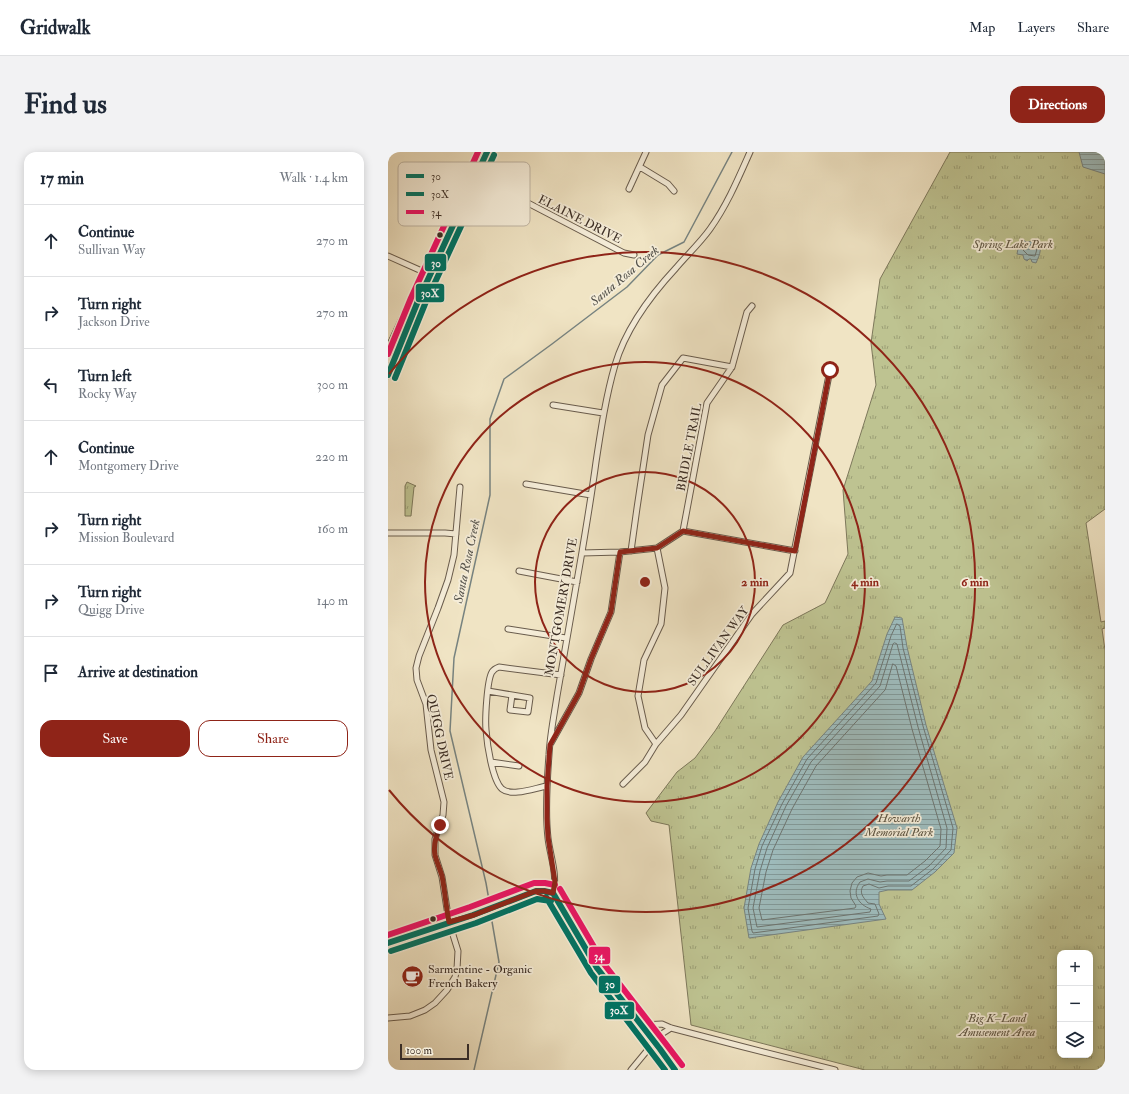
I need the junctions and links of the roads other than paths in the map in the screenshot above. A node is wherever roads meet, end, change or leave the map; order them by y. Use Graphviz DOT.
graph roads {
  1 [pos="479,152"];
  2 [pos="487,152"];
  3 [pos="646,152"];
  4 [pos="750,152"];
  5 [pos="474,162"];
  6 [pos="482,162"];
  7 [pos="640,167"];
  8 [pos="629,188"];
  9 [pos="674,191"];
  10 [pos="530,204"];
  11 [pos="445,226"];
  12 [pos="453,226"];
  13 [pos="634,255"];
  14 [pos="388,256"];
  15 [pos="424,272"];
  16 [pos="430,275"];
  17 [pos="752,306"];
  18 [pos="388,350"];
  19 [pos="732,367"];
  20 [pos="830,370"];
  21 [pos="388,375"];
  22 [pos="553,405"];
  23 [pos="603,413"];
  24 [pos="526,484"];
  25 [pos="460,487"];
  26 [pos="591,495"];
  27 [pos="683,531"];
  28 [pos="388,533"];
  29 [pos="456,534"];
  30 [pos="657,548"];
  31 [pos="631,551"];
  32 [pos="795,551"];
  33 [pos="620,552"];
  34 [pos="582,553"];
  35 [pos="519,571"];
  36 [pos="577,582"];
  37 [pos="508,629"];
  38 [pos="566,638"];
  39 [pos="560,675"];
  40 [pos="488,691"];
  41 [pos="512,695"];
  42 [pos="656,744"];
  43 [pos="550,745"];
  44 [pos="491,762"];
  45 [pos="519,766"];
  46 [pos="622,784"];
  47 [pos="547,786"];
  48 [pos="553,893"];
  49 [pos="449,922"];
  50 [pos="401,938"];
  51 [pos="388,939"];
  52 [pos="388,943"];
  53 [pos="388,1018"];
  54 [pos="642,1025"];
  55 [pos="671,1028"];
  56 [pos="654,1042"];
  57 [pos="631,1070"];
  58 [pos="674,1070"];
  59 [pos="835,1070"];
  1 -- 5 [label="main road"];
  2 -- 6 [label="main road"];
  3 -- 7 [label="street"];
  4 -- 23 [label="street, MONTGOMERY DRIVE"];
  7 -- 8 [label="street"];
  7 -- 9 [label="street"];
  10 -- 13 [label="street, ELAINE DRIVE"];
  11 -- 15 [label="main road"];
  12 -- 16 [label="main road"];
  14 -- 15 [label="street"];
  15 -- 16 [label="main road"];
  15 -- 18 [label="main road"];
  16 -- 21 [label="main road"];
  17 -- 19 [label="street, BRIDLE TRAIL"];
  19 -- 27 [label="street, BRIDLE TRAIL"];
  19 -- 31 [label="street"];
  20 -- 32 [label="street, SULLIVAN WAY"];
  22 -- 23 [label="street"];
  23 -- 26 [label="street, MONTGOMERY DRIVE"];
  24 -- 26 [label="street"];
  25 -- 29 [label="street, QUIGG DRIVE"];
  26 -- 34 [label="street, MONTGOMERY DRIVE"];
  27 -- 30 [label="street"];
  27 -- 32 [label="street"];
  28 -- 29 [label="street"];
  29 -- 49 [label="street, QUIGG DRIVE"];
  30 -- 31 [label="street"];
  30 -- 42 [label="street"];
  31 -- 33 [label="street"];
  32 -- 42 [label="street, SULLIVAN WAY"];
  33 -- 34 [label="street"];
  33 -- 43 [label="street"];
  34 -- 36 [label="street, MONTGOMERY DRIVE"];
  35 -- 36 [label="street"];
  36 -- 38 [label="street, MONTGOMERY DRIVE"];
  37 -- 38 [label="street"];
  38 -- 39 [label="street, MONTGOMERY DRIVE"];
  39 -- 40 [label="street"];
  39 -- 43 [label="street, MONTGOMERY DRIVE"];
  40 -- 41 [label="street"];
  40 -- 44 [label="street"];
  41 -- 41 [label="street"];
  42 -- 46 [label="street, SULLIVAN WAY"];
  43 -- 47 [label="street, MONTGOMERY DRIVE"];
  44 -- 45 [label="street"];
  44 -- 47 [label="street"];
  47 -- 48 [label="street, MONTGOMERY DRIVE"];
  48 -- 49 [label="main road"];
  48 -- 54 [label="main road"];
  49 -- 50 [label="main road"];
  49 -- 53 [label="street, QUIGG DRIVE"];
  50 -- 51 [label="main road"];
  50 -- 52 [label="main road"];
  54 -- 55 [label="street"];
  54 -- 56 [label="main road"];
  55 -- 56 [label="street"];
  55 -- 59 [label="street"];
  56 -- 57 [label="street"];
  56 -- 58 [label="main road"];
}
